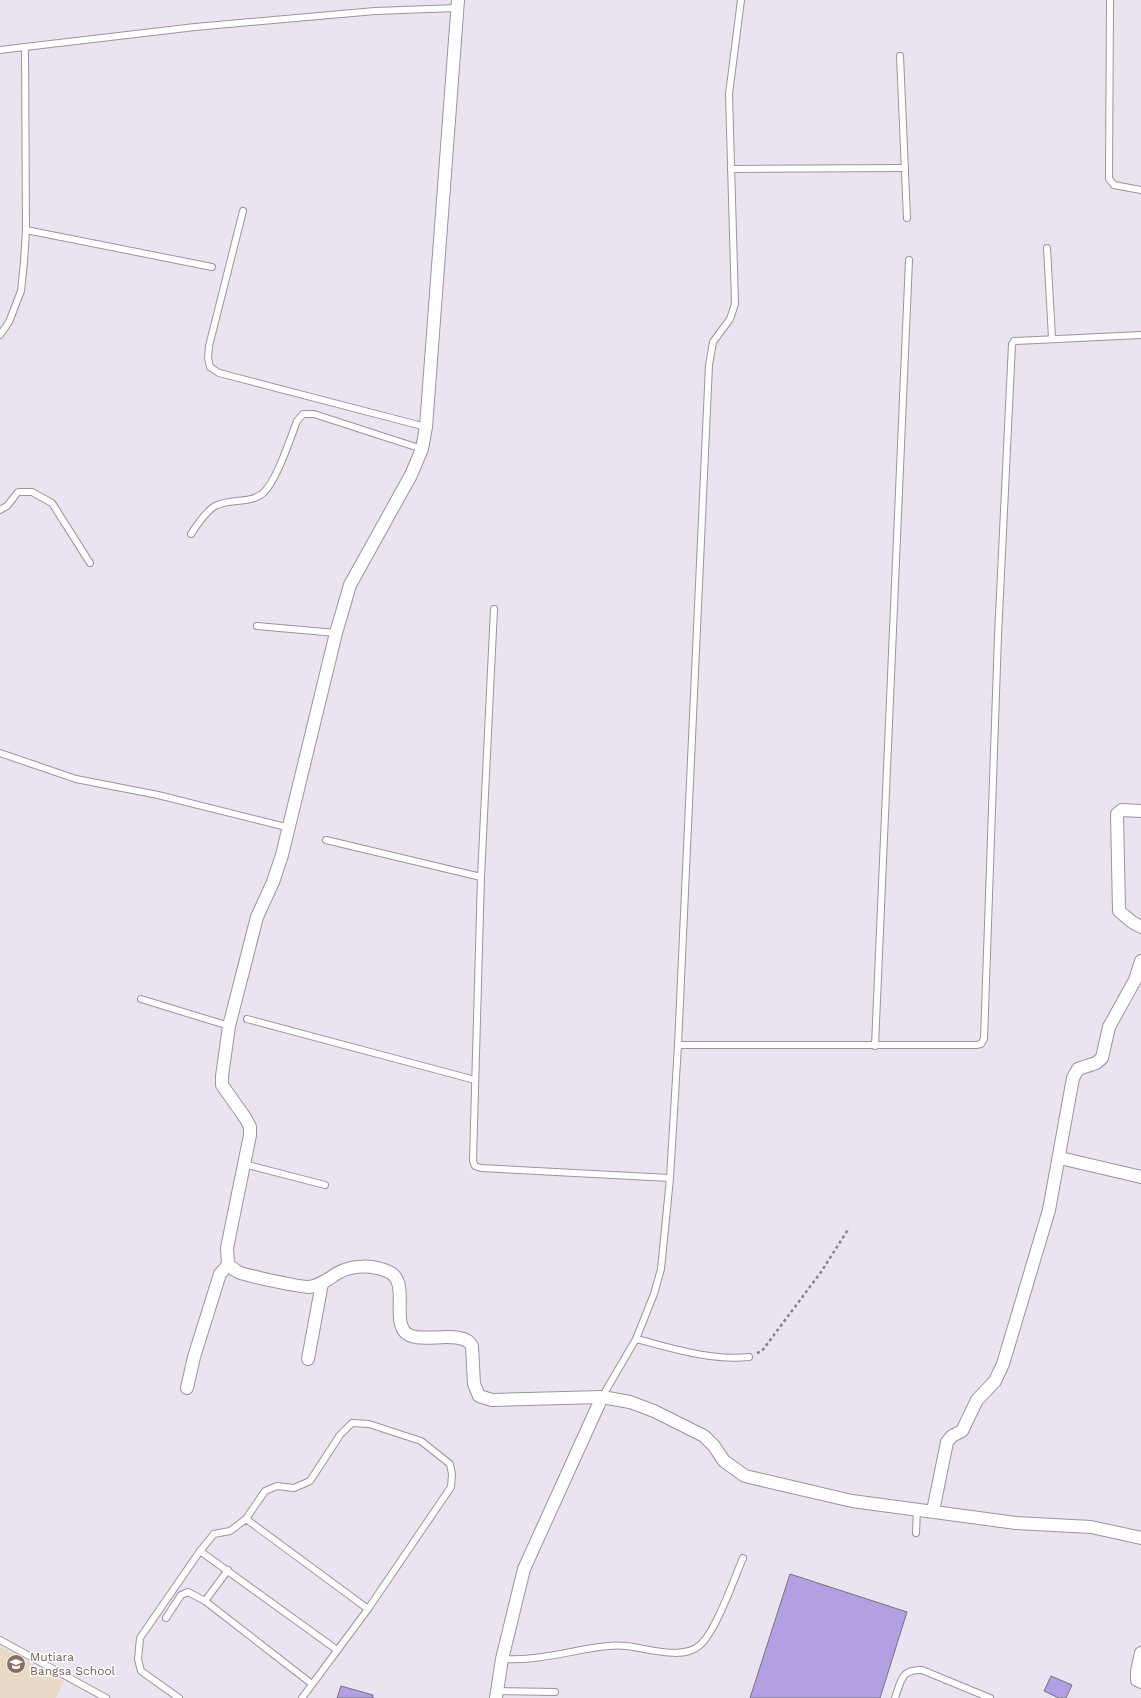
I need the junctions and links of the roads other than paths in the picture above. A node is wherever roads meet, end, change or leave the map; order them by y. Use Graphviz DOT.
graph roads {
  1 [pos="741,0"];
  2 [pos="1110,0"];
  3 [pos="458,4"];
  4 [pos="25,47"];
  5 [pos="0,50"];
  6 [pos="900,56"];
  7 [pos="905,168"];
  8 [pos="731,169"];
  9 [pos="1141,190"];
  10 [pos="243,211"];
  11 [pos="908,218"];
  12 [pos="26,230"];
  13 [pos="1046,248"];
  14 [pos="909,260"];
  15 [pos="212,267"];
  16 [pos="0,335"];
  17 [pos="1141,335"];
  18 [pos="1052,338"];
  19 [pos="426,427"];
  20 [pos="422,449"];
  21 [pos="0,510"];
  22 [pos="191,534"];
  23 [pos="90,563"];
  24 [pos="494,609"];
  25 [pos="257,626"];
  26 [pos="336,633"];
  27 [pos="0,753"];
  28 [pos="1141,811"];
  29 [pos="290,828"];
  30 [pos="326,840"];
  31 [pos="481,877"];
  32 [pos="1141,927"];
  33 [pos="1141,962"];
  34 [pos="141,999"];
  35 [pos="247,1019"];
  36 [pos="229,1026"];
  37 [pos="678,1044"];
  38 [pos="875,1046"];
  39 [pos="475,1080"];
  40 [pos="1060,1158"];
  41 [pos="244,1164"];
  42 [pos="1141,1177"];
  43 [pos="670,1178"];
  44 [pos="325,1185"];
  45 [pos="228,1265"];
  46 [pos="322,1283"];
  47 [pos="636,1339"];
  48 [pos="749,1357"];
  49 [pos="308,1359"];
  50 [pos="187,1388"];
  51 [pos="602,1397"];
  52 [pos="917,1509"];
  53 [pos="933,1511"];
  54 [pos="246,1519"];
  55 [pos="916,1533"];
  56 [pos="1141,1538"];
  57 [pos="200,1551"];
  58 [pos="743,1558"];
  59 [pos="228,1570"];
  60 [pos="205,1601"];
  61 [pos="368,1609"];
  62 [pos="166,1618"];
  63 [pos="0,1640"];
  64 [pos="337,1650"];
  65 [pos="1141,1653"];
  66 [pos="502,1659"];
  67 [pos="1141,1682"];
  68 [pos="312,1684"];
  69 [pos="554,1692"];
  70 [pos="497,1694"];
  71 [pos="106,1698"];
  72 [pos="179,1698"];
  73 [pos="302,1698"];
  74 [pos="895,1698"];
  75 [pos="990,1698"];
  1 -- 8 [label="lane"];
  2 -- 9 [label="lane"];
  3 -- 4 [label="lane"];
  3 -- 19 [label="street"];
  4 -- 5 [label="lane"];
  4 -- 12 [label="lane"];
  6 -- 7 [label="lane"];
  7 -- 8 [label="lane"];
  7 -- 11 [label="lane"];
  8 -- 37 [label="lane"];
  10 -- 19 [label="lane"];
  12 -- 15 [label="lane"];
  12 -- 16 [label="lane"];
  13 -- 18 [label="lane"];
  14 -- 38 [label="lane"];
  17 -- 18 [label="lane"];
  18 -- 38 [label="lane"];
  19 -- 20 [label="street"];
  20 -- 22 [label="lane"];
  20 -- 26 [label="street"];
  21 -- 23 [label="lane"];
  24 -- 31 [label="lane"];
  25 -- 26 [label="lane"];
  26 -- 29 [label="street"];
  27 -- 29 [label="lane"];
  28 -- 32 [label="street"];
  29 -- 36 [label="street"];
  30 -- 31 [label="lane"];
  31 -- 39 [label="lane"];
  33 -- 40 [label="street"];
  34 -- 36 [label="lane"];
  35 -- 39 [label="lane"];
  36 -- 41 [label="street"];
  37 -- 38 [label="lane"];
  37 -- 43 [label="lane"];
  39 -- 43 [label="lane"];
  40 -- 42 [label="street"];
  40 -- 53 [label="street"];
  41 -- 44 [label="lane"];
  41 -- 45 [label="street"];
  43 -- 47 [label="lane"];
  45 -- 46 [label="street"];
  45 -- 50 [label="street"];
  46 -- 49 [label="street"];
  46 -- 51 [label="street"];
  47 -- 48 [label="lane"];
  47 -- 51 [label="lane"];
  51 -- 52 [label="street"];
  51 -- 66 [label="street"];
  52 -- 53 [label="street"];
  52 -- 55 [label="lane"];
  53 -- 56 [label="street"];
  54 -- 57 [label="lane"];
  54 -- 61 [label="lane"];
  54 -- 61 [label="lane"];
  57 -- 59 [label="lane"];
  57 -- 72 [label="lane"];
  58 -- 66 [label="lane"];
  59 -- 60 [label="lane"];
  59 -- 64 [label="lane"];
  60 -- 62 [label="lane"];
  60 -- 68 [label="lane"];
  61 -- 64 [label="lane"];
  63 -- 71 [label="lane"];
  64 -- 68 [label="lane"];
  65 -- 67 [label="street"];
  66 -- 70 [label="street"];
  68 -- 73 [label="lane"];
  69 -- 70 [label="lane"];
  74 -- 75 [label="lane"];
}
